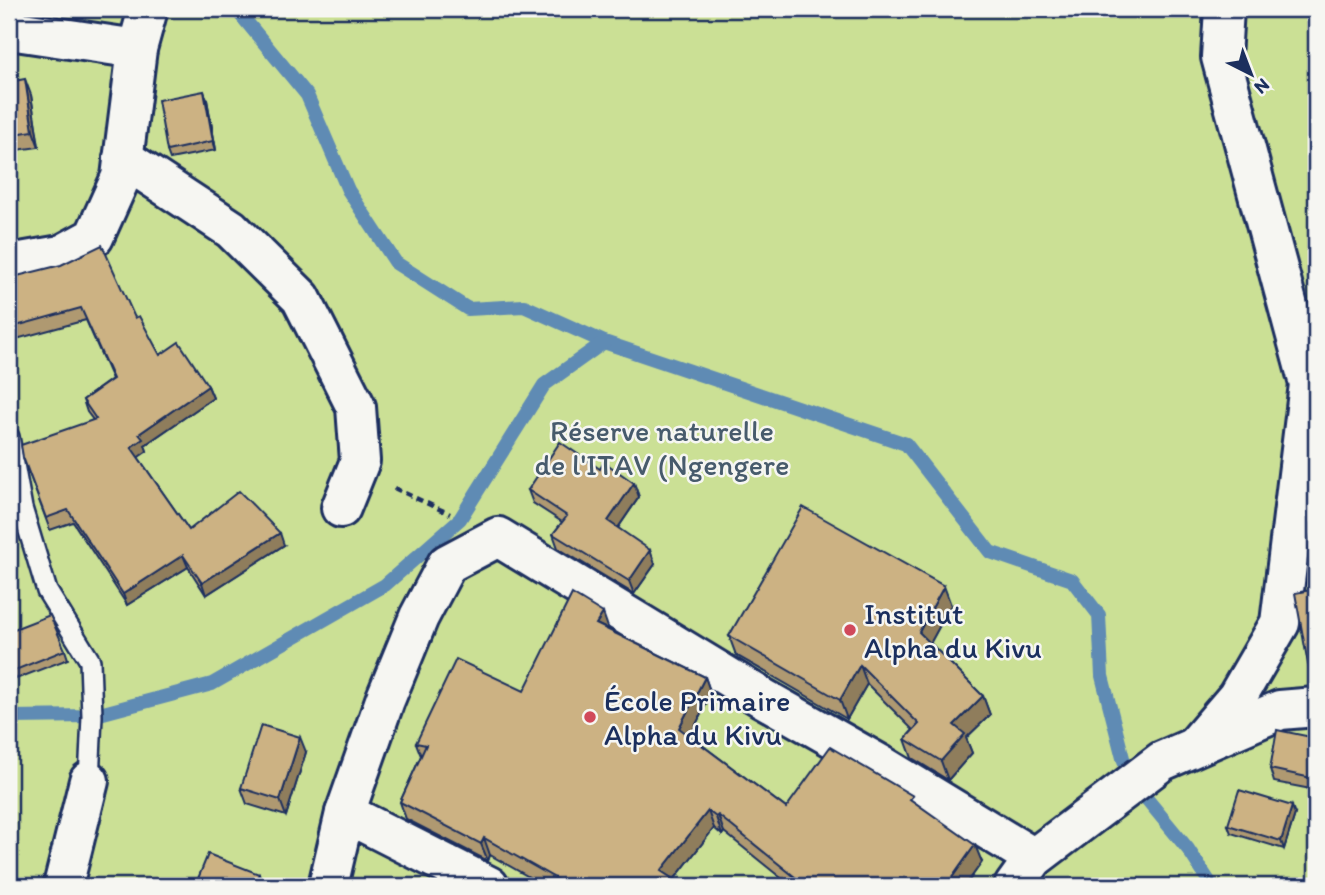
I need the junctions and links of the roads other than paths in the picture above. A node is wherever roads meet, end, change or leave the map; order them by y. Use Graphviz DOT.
graph roads {
  1 [pos="148,9"];
  2 [pos="1224,9"];
  3 [pos="9,30"];
  4 [pos="137,49"];
  5 [pos="123,158"];
  6 [pos="9,264"];
  7 [pos="9,437"];
  8 [pos="341,508"];
  9 [pos="1316,707"];
  10 [pos="1179,754"];
  11 [pos="89,781"];
  12 [pos="345,813"];
  13 [pos="1024,872"];
  14 [pos="63,886"];
  15 [pos="328,886"];
  16 [pos="489,886"];
  1 -- 4 [label="street"];
  2 -- 10 [label="street"];
  3 -- 4 [label="street"];
  4 -- 5 [label="street"];
  5 -- 6 [label="street"];
  5 -- 8 [label="street"];
  7 -- 11 [label="lane"];
  9 -- 10 [label="street"];
  10 -- 13 [label="street"];
  11 -- 14 [label="street"];
  12 -- 13 [label="street"];
  12 -- 15 [label="street"];
  12 -- 16 [label="street"];
}
